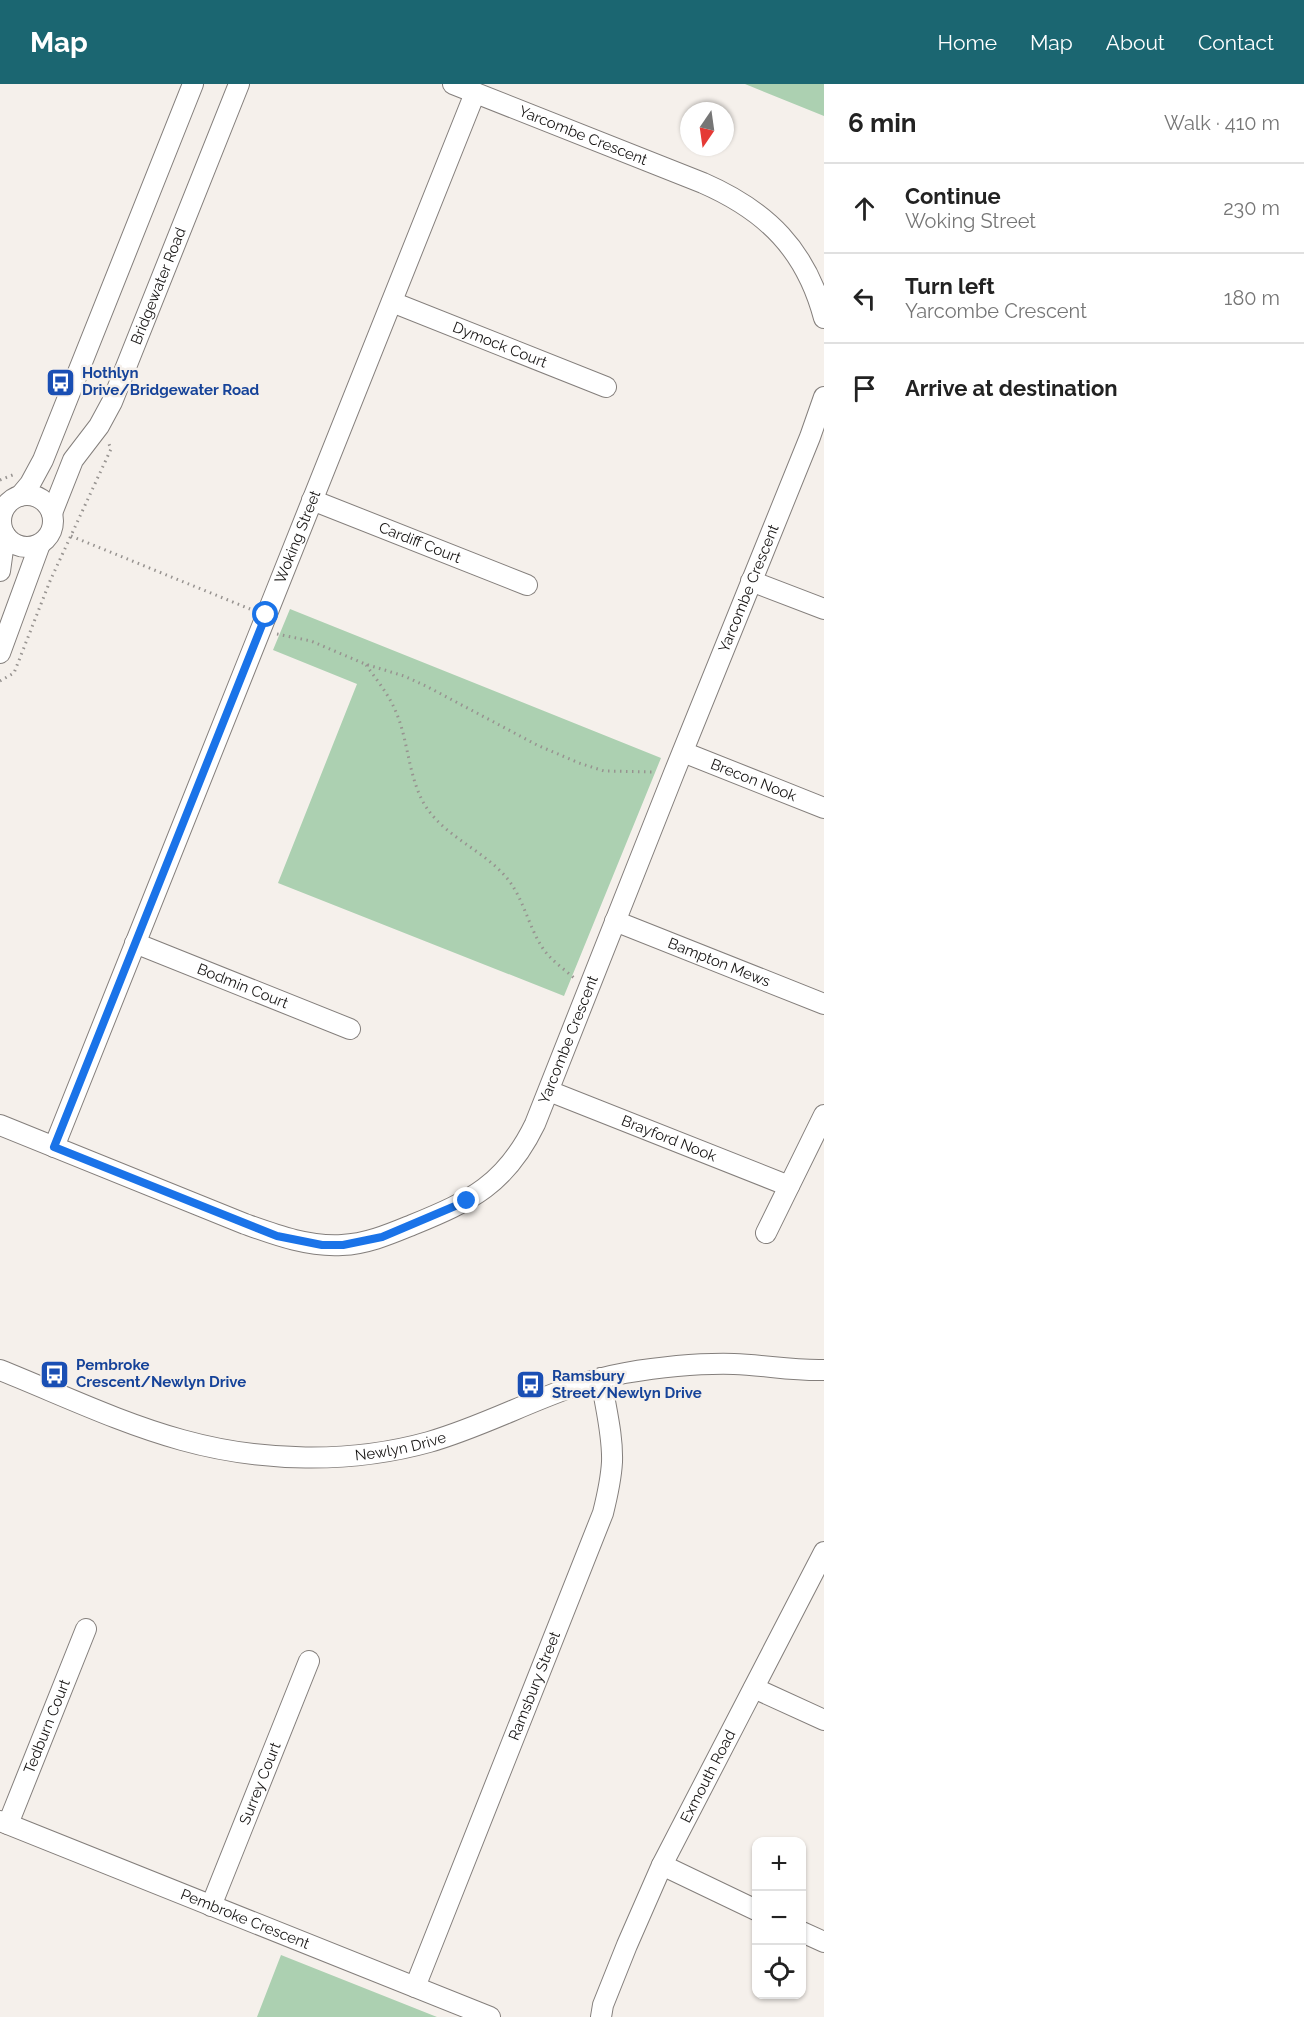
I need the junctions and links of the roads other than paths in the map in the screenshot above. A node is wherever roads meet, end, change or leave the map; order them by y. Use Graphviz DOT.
graph roads {
  1 [pos="193,84"];
  2 [pos="239,84"];
  3 [pos="453,84"];
  4 [pos="475,93"];
  5 [pos="821,297"];
  6 [pos="392,302"];
  7 [pos="824,318"];
  8 [pos="606,387"];
  9 [pos="822,408"];
  10 [pos="11,497"];
  11 [pos="312,500"];
  12 [pos="52,513"];
  13 [pos="2,527"];
  14 [pos="40,544"];
  15 [pos="0,571"];
  16 [pos="752,581"];
  17 [pos="527,585"];
  18 [pos="824,609"];
  19 [pos="0,653"];
  20 [pos="683,752"];
  21 [pos="824,808"];
  22 [pos="615,921"];
  23 [pos="135,943"];
  24 [pos="824,1004"];
  25 [pos="350,1029"];
  26 [pos="549,1091"];
  27 [pos="824,1116"];
  28 [pos="0,1125"];
  29 [pos="54,1147"];
  30 [pos="789,1186"];
  31 [pos="766,1233"];
  32 [pos="0,1370"];
  33 [pos="824,1370"];
  34 [pos="802,1371"];
  35 [pos="601,1378"];
  36 [pos="824,1379"];
  37 [pos="824,1552"];
  38 [pos="86,1629"];
  39 [pos="309,1661"];
  40 [pos="754,1688"];
  41 [pos="824,1720"];
  42 [pos="4,1823"];
  43 [pos="662,1865"];
  44 [pos="211,1906"];
  45 [pos="752,1908"];
  46 [pos="806,1934"];
  47 [pos="824,1942"];
  48 [pos="415,1987"];
  49 [pos="600,2013"];
  50 [pos="490,2017"];
  1 -- 10 [label="street"];
  2 -- 12 [label="street, Bridgewater Road"];
  3 -- 4 [label="street, Yarcombe Crescent"];
  4 -- 5 [label="street, Yarcombe Crescent"];
  4 -- 6 [label="street, Woking Street"];
  5 -- 7 [label="street, Yarcombe Crescent"];
  6 -- 8 [label="street, Dymock Court"];
  6 -- 11 [label="street, Woking Street"];
  9 -- 16 [label="street, Yarcombe Crescent"];
  10 -- 12 [label="street"];
  10 -- 13 [label="street"];
  11 -- 17 [label="street, Cardiff Court"];
  11 -- 23 [label="street, Woking Street"];
  12 -- 14 [label="street"];
  13 -- 14 [label="street"];
  13 -- 15 [label="street"];
  14 -- 19 [label="street"];
  16 -- 18 [label="street"];
  16 -- 20 [label="street, Yarcombe Crescent"];
  20 -- 21 [label="street, Brecon Nook"];
  20 -- 22 [label="street, Yarcombe Crescent"];
  22 -- 24 [label="street, Bampton Mews"];
  22 -- 26 [label="street, Yarcombe Crescent"];
  23 -- 25 [label="street, Bodmin Court"];
  23 -- 29 [label="street, Woking Street"];
  26 -- 29 [label="street, Yarcombe Crescent"];
  26 -- 30 [label="street, Brayford Nook"];
  27 -- 30 [label="street"];
  28 -- 29 [label="street, Yarcombe Crescent"];
  30 -- 31 [label="street"];
  32 -- 35 [label="street, Newlyn Drive"];
  33 -- 34 [label="street, Newlyn Drive"];
  34 -- 35 [label="street, Newlyn Drive"];
  34 -- 36 [label="street, Newlyn Drive"];
  35 -- 48 [label="street, Ramsbury Street"];
  37 -- 40 [label="street, Exmouth Road"];
  38 -- 42 [label="street, Tedburn Court"];
  39 -- 44 [label="street, Surrey Court"];
  40 -- 41 [label="street"];
  40 -- 43 [label="street, Exmouth Road"];
  42 -- 44 [label="street, Pembroke Crescent"];
  43 -- 45 [label="street"];
  43 -- 49 [label="street, Exmouth Road"];
  44 -- 48 [label="street, Pembroke Crescent"];
  46 -- 47 [label="street"];
  48 -- 50 [label="street, Pembroke Crescent"];
}
